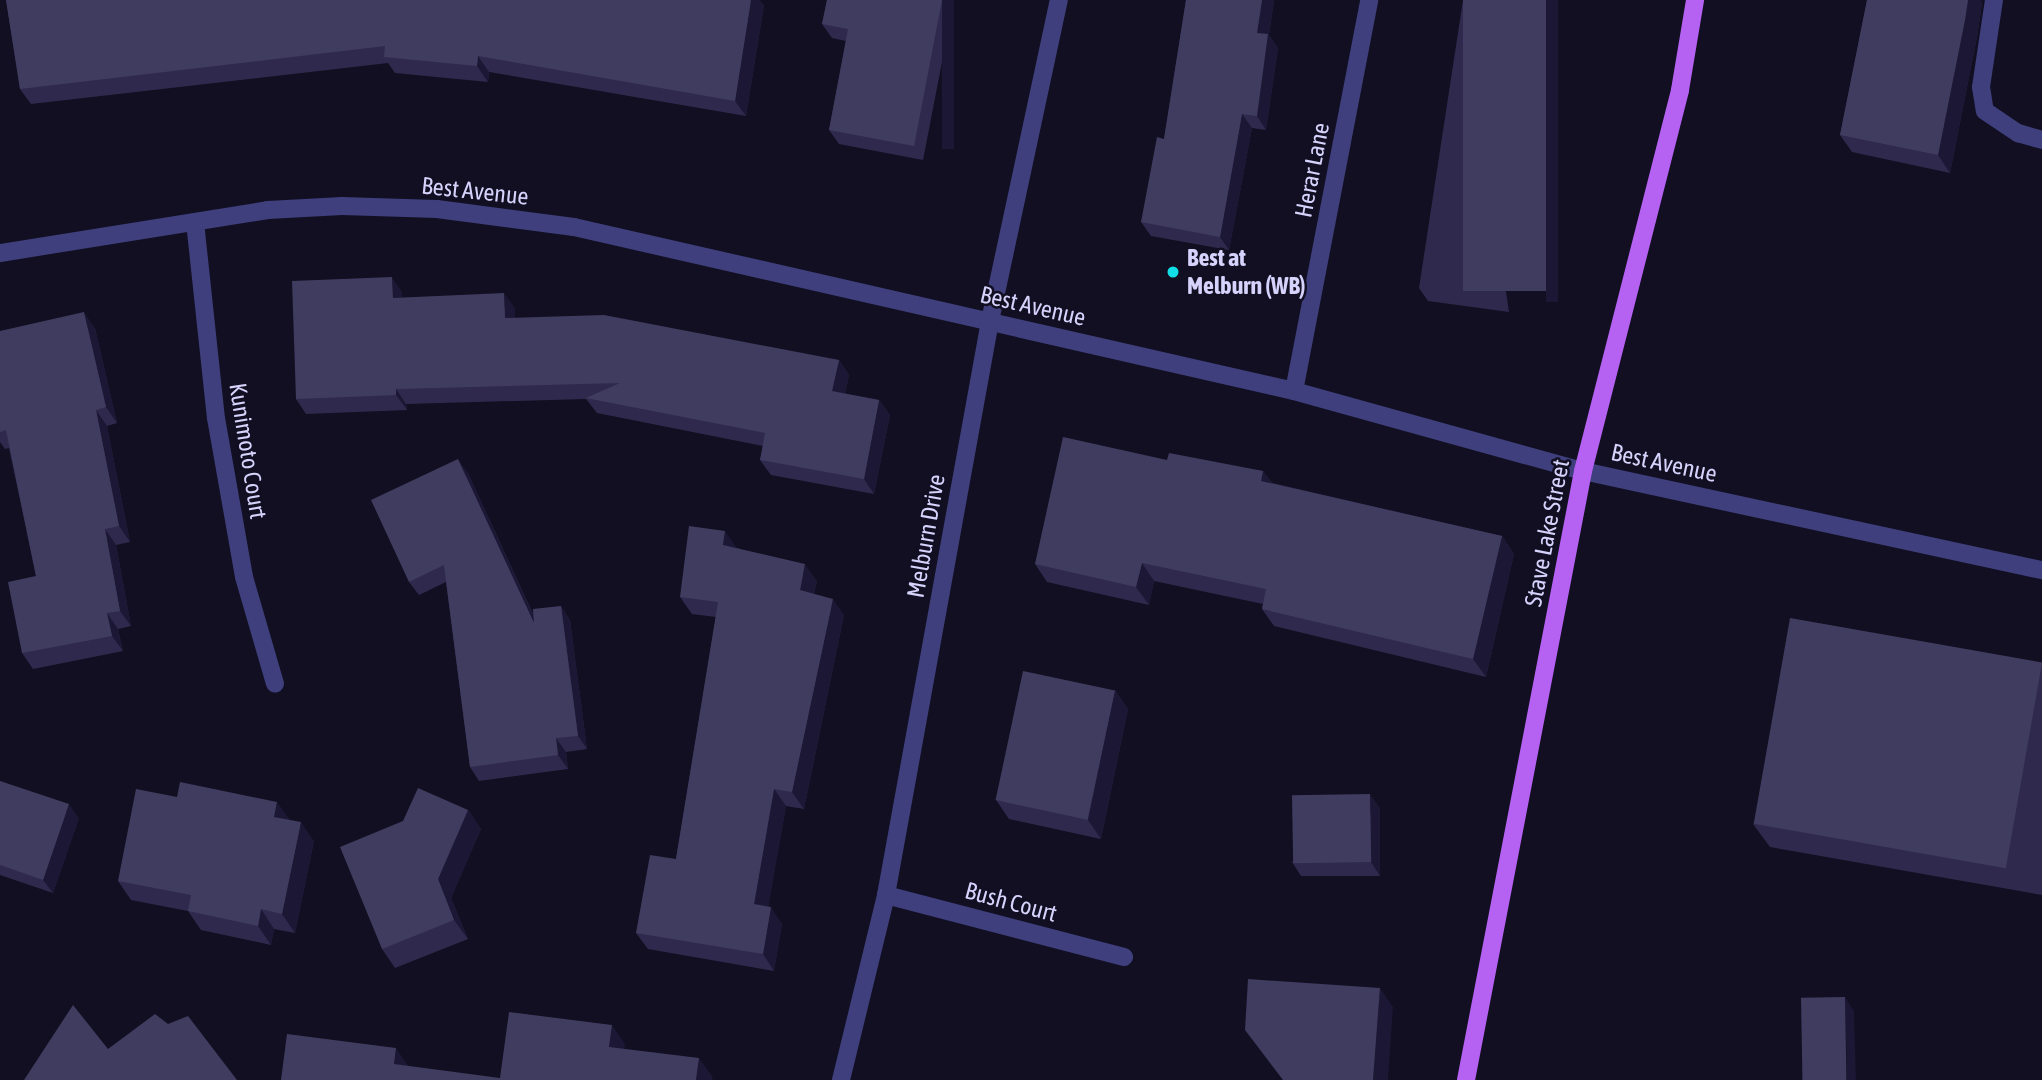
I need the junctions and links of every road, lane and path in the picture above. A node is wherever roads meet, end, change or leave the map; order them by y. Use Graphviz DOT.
graph roads {
  1 [pos="1059,0"];
  2 [pos="1369,0"];
  3 [pos="1695,0"];
  4 [pos="1994,0"];
  5 [pos="2042,140"];
  6 [pos="195,222"];
  7 [pos="0,253"];
  8 [pos="990,321"];
  9 [pos="1294,391"];
  10 [pos="1583,471"];
  11 [pos="2042,570"];
  12 [pos="275,684"];
  13 [pos="886,895"];
  14 [pos="1124,957"];
  15 [pos="841,1080"];
  16 [pos="1466,1080"];
  1 -- 8 [label="street, Melburn Drive"];
  2 -- 9 [label="street, Herar Lane"];
  3 -- 10 [label="main road, Stave Lake Street"];
  4 -- 5 [label="street"];
  6 -- 7 [label="street, Best Avenue"];
  6 -- 8 [label="street, Best Avenue"];
  6 -- 12 [label="street, Kunimoto Court"];
  8 -- 9 [label="street, Best Avenue"];
  8 -- 13 [label="street, Melburn Drive"];
  9 -- 10 [label="street, Best Avenue"];
  10 -- 11 [label="street, Best Avenue"];
  10 -- 16 [label="main road, Stave Lake Street"];
  13 -- 14 [label="street, Bush Court"];
  13 -- 15 [label="street, Melburn Drive"];
}
